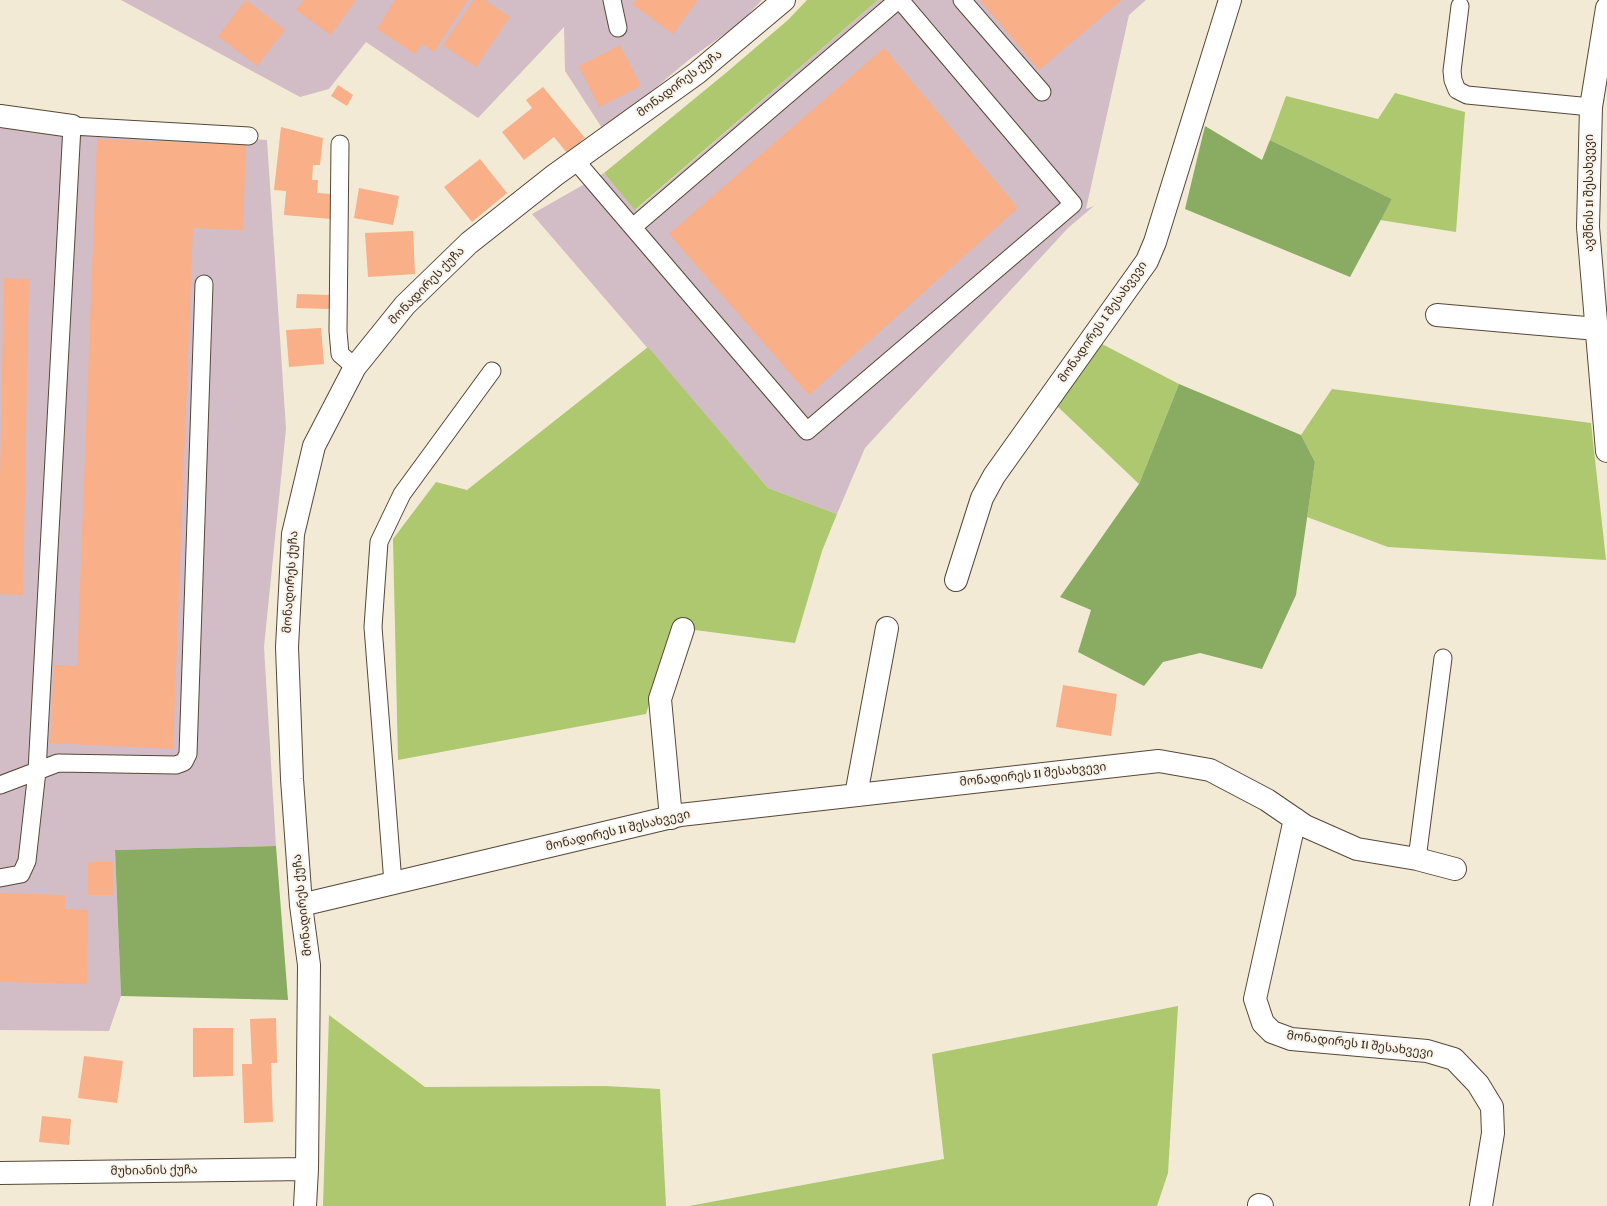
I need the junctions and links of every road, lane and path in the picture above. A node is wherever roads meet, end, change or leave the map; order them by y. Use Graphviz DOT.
graph roads {
  1 [pos="612,0"];
  2 [pos="784,0"];
  3 [pos="899,0"];
  4 [pos="962,0"];
  5 [pos="1230,0"];
  6 [pos="1460,6"];
  7 [pos="1607,8"];
  8 [pos="618,28"];
  9 [pos="1042,92"];
  10 [pos="1591,107"];
  11 [pos="0,116"];
  12 [pos="72,126"];
  13 [pos="249,136"];
  14 [pos="340,144"];
  15 [pos="575,160"];
  16 [pos="633,227"];
  17 [pos="204,284"];
  18 [pos="1437,315"];
  19 [pos="1597,329"];
  20 [pos="355,367"];
  21 [pos="492,371"];
  22 [pos="1607,451"];
  23 [pos="956,580"];
  24 [pos="887,628"];
  25 [pos="683,629"];
  26 [pos="1443,658"];
  27 [pos="37,771"];
  28 [pos="0,785"];
  29 [pos="856,795"];
  30 [pos="671,818"];
  31 [pos="1295,819"];
  32 [pos="1417,859"];
  33 [pos="1455,869"];
  34 [pos="0,878"];
  35 [pos="393,883"];
  36 [pos="301,905"];
  37 [pos="308,1169"];
  38 [pos="0,1174"];
  39 [pos="305,1206"];
  40 [pos="1481,1206"];
  1 -- 8 [label="lane"];
  2 -- 15 [label="street, მონადირეს ქუჩა"];
  3 -- 16 [label="lane"];
  3 -- 16 [label="lane"];
  4 -- 9 [label="lane"];
  5 -- 23 [label="street, მონადირეს I შესახვევი"];
  6 -- 10 [label="lane"];
  7 -- 10 [label="street, ავშნის II შესახვევი"];
  10 -- 19 [label="street, ავშნის II შესახვევი"];
  11 -- 12 [label="street"];
  12 -- 13 [label="lane"];
  12 -- 27 [label="lane"];
  14 -- 20 [label="lane"];
  15 -- 16 [label="lane"];
  15 -- 20 [label="street, მონადირეს ქუჩა"];
  17 -- 27 [label="lane"];
  18 -- 19 [label="street"];
  19 -- 22 [label="street, ავშნის II შესახვევი"];
  20 -- 36 [label="street, მონადირეს ქუჩა"];
  21 -- 35 [label="lane"];
  24 -- 29 [label="street"];
  25 -- 30 [label="street"];
  26 -- 32 [label="lane"];
  27 -- 28 [label="lane"];
  27 -- 34 [label="lane"];
  29 -- 30 [label="street, მონადირეს II შესახვევი"];
  29 -- 31 [label="street, მონადირეს II შესახვევი"];
  30 -- 35 [label="street, მონადირეს II შესახვევი"];
  31 -- 32 [label="street"];
  31 -- 40 [label="street, მონადირეს II შესახვევი"];
  32 -- 33 [label="street"];
  35 -- 36 [label="street, მონადირეს II შესახვევი"];
  36 -- 37 [label="street, მონადირეს ქუჩა"];
  37 -- 38 [label="street, მუხიანის ქუჩა"];
  37 -- 39 [label="street, მონადირეს ქუჩა"];
}
